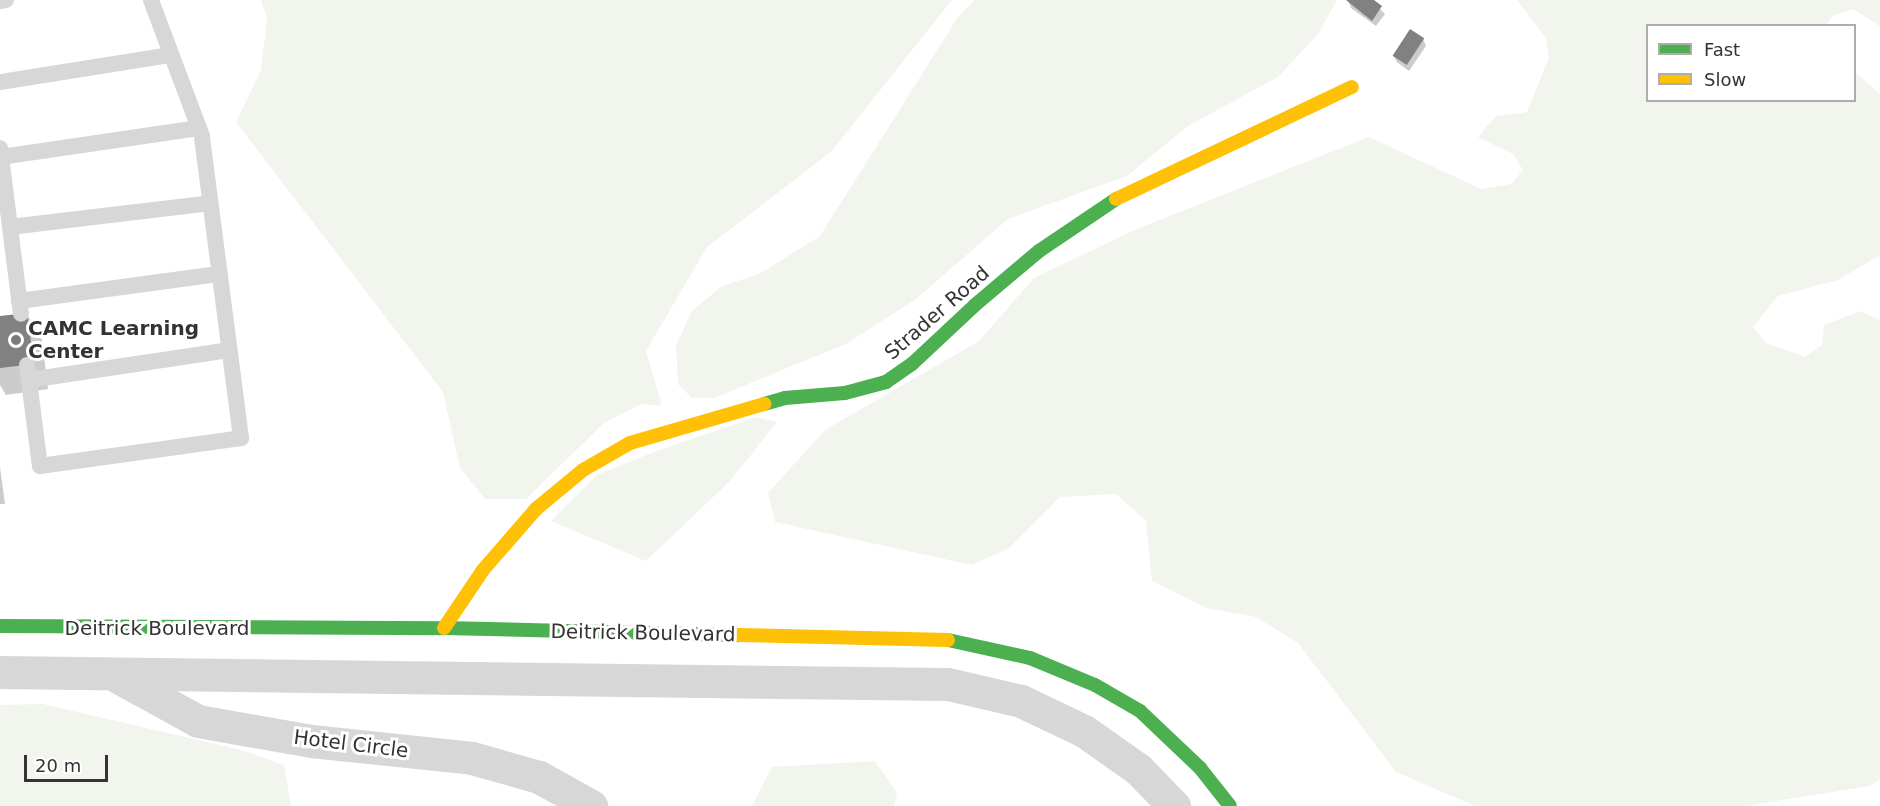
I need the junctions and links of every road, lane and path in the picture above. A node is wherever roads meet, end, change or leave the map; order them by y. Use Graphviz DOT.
graph roads {
  1 [pos="6,0"];
  2 [pos="151,0"];
  3 [pos="0,1"];
  4 [pos="171,55"];
  5 [pos="0,82"];
  6 [pos="1352,87"];
  7 [pos="199,128"];
  8 [pos="0,154"];
  9 [pos="211,203"];
  10 [pos="10,227"];
  11 [pos="220,274"];
  12 [pos="229,350"];
  13 [pos="0,626"];
  14 [pos="444,628"];
  15 [pos="0,672"];
  16 [pos="114,674"];
  17 [pos="591,806"];
  18 [pos="1174,806"];
  19 [pos="1230,806"];
  1 -- 3 [label="lane"];
  2 -- 4 [label="lane"];
  4 -- 5 [label="lane"];
  4 -- 7 [label="lane"];
  6 -- 14 [label="street, Strader Road"];
  7 -- 8 [label="lane"];
  7 -- 9 [label="lane"];
  8 -- 10 [label="lane"];
  9 -- 10 [label="lane"];
  9 -- 11 [label="lane"];
  10 -- 11 [label="lane"];
  11 -- 12 [label="lane"];
  12 -- 12 [label="lane"];
  13 -- 14 [label="street, Deitrick Boulevard"];
  14 -- 19 [label="street, Deitrick Boulevard"];
  15 -- 16 [label="street"];
  16 -- 17 [label="street, Hotel Circle"];
  16 -- 18 [label="street"];
}
